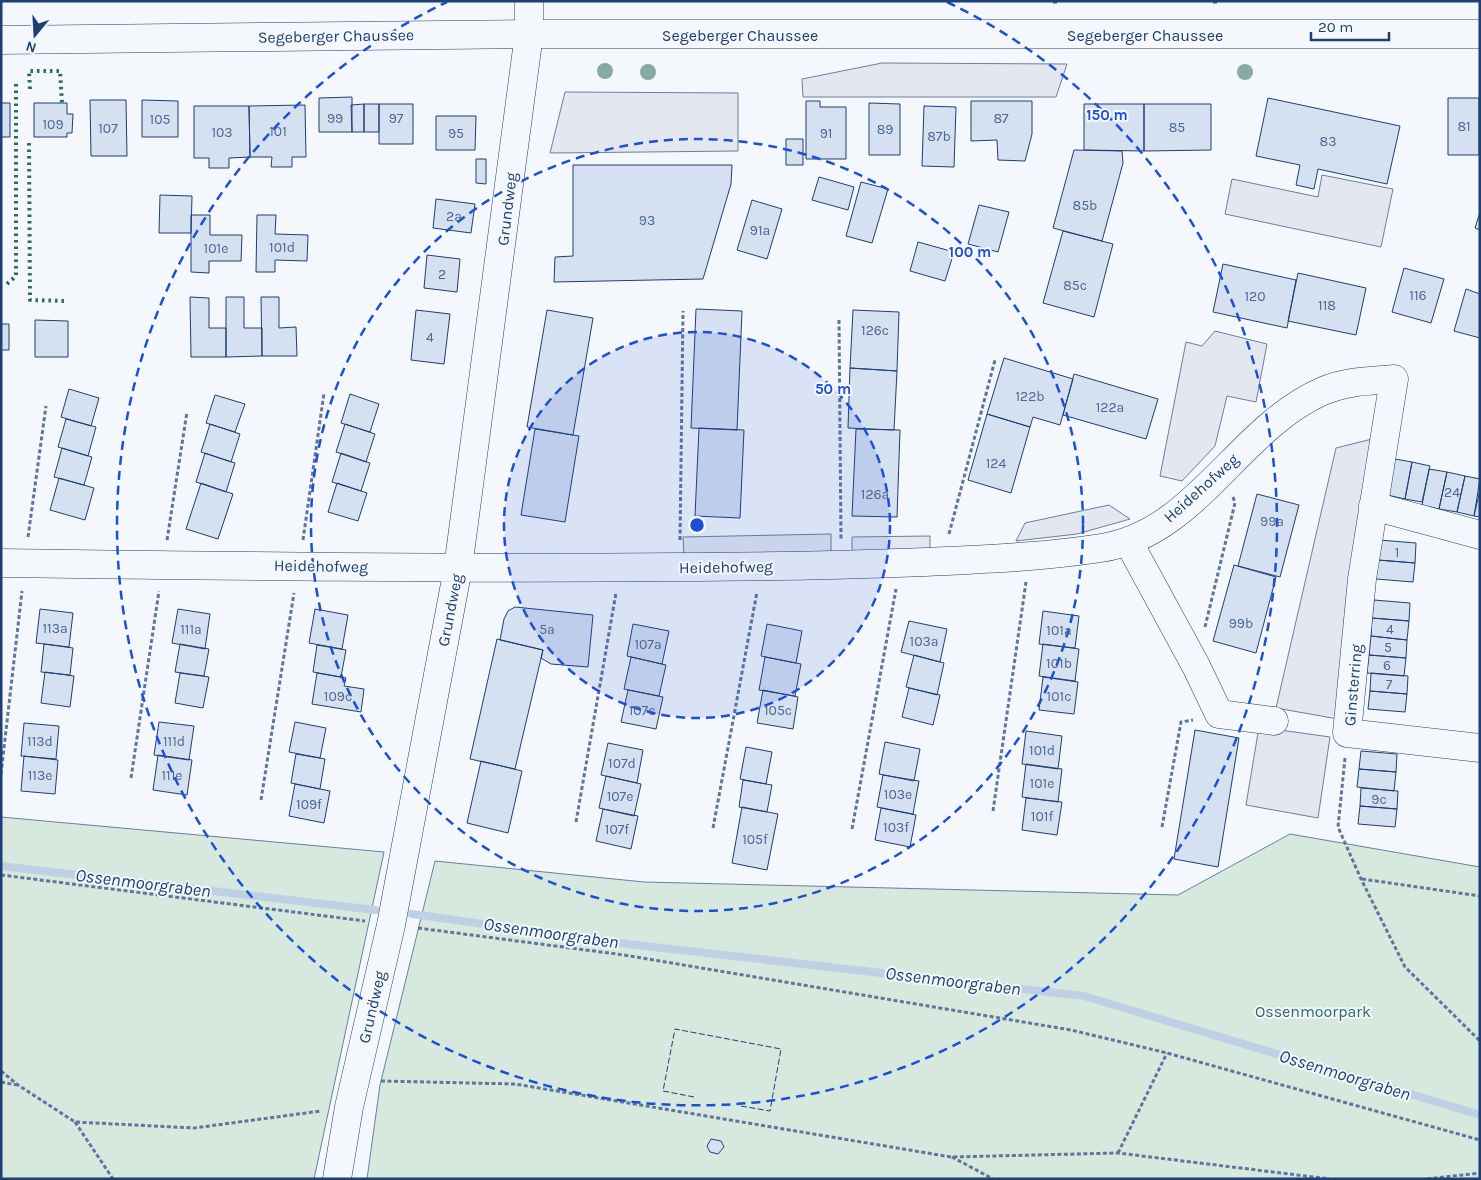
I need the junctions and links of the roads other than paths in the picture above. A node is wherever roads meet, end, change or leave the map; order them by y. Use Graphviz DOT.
graph roads {
  1 [pos="529,1"];
  2 [pos="529,34"];
  3 [pos="1480,34"];
  4 [pos="1,40"];
  5 [pos="1394,379"];
  6 [pos="1373,506"];
  7 [pos="1480,535"];
  8 [pos="1128,541"];
  9 [pos="13,563"];
  10 [pos="458,568"];
  11 [pos="1274,721"];
  12 [pos="1480,748"];
  13 [pos="337,1179"];
  1 -- 2 [label="street, Grundweg"];
  2 -- 3 [label="street, Segeberger Chaussee"];
  2 -- 4 [label="street, Segeberger Chaussee"];
  2 -- 10 [label="street, Grundweg"];
  5 -- 6 [label="street, Ginsterring"];
  5 -- 8 [label="street, Heidehofweg"];
  6 -- 7 [label="street"];
  6 -- 12 [label="street, Ginsterring"];
  8 -- 10 [label="street, Heidehofweg"];
  8 -- 11 [label="street"];
  9 -- 10 [label="street, Heidehofweg"];
  10 -- 13 [label="street, Grundweg"];
}
